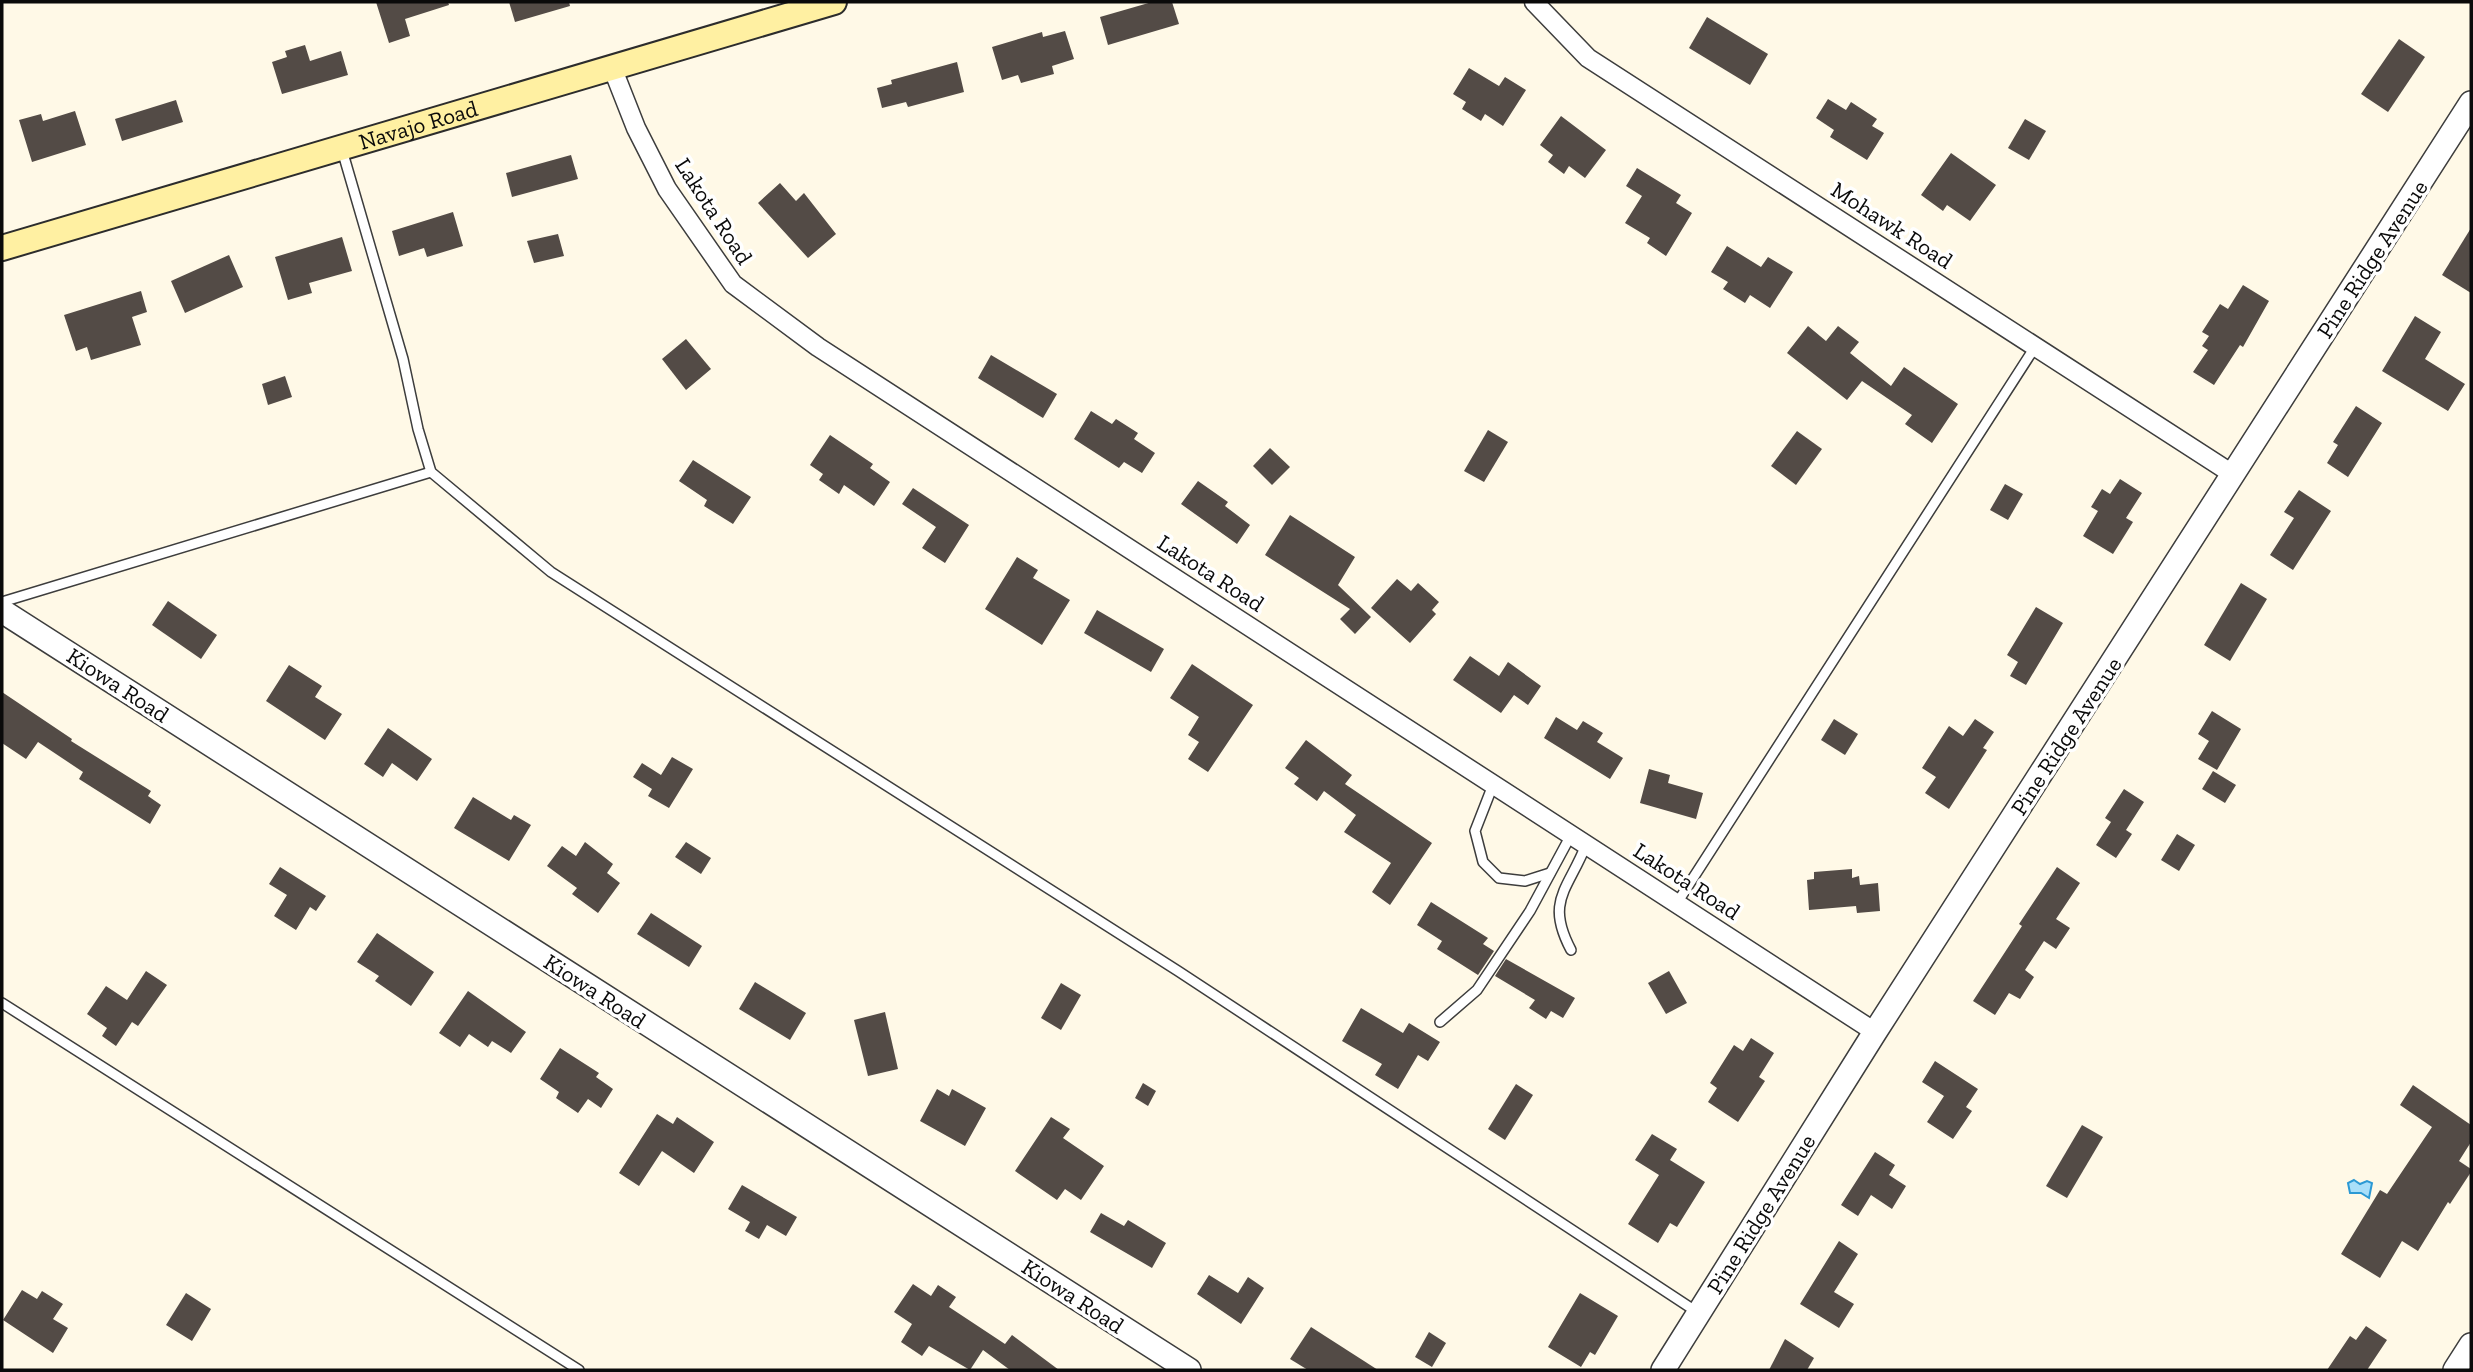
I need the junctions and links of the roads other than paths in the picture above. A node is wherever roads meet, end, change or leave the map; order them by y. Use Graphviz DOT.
graph roads {
  1 [pos="834,2"];
  2 [pos="1534,2"];
  3 [pos="612,67"];
  4 [pos="2471,103"];
  5 [pos="341,148"];
  6 [pos="2,248"];
  7 [pos="2035,347"];
  8 [pos="431,472"];
  9 [pos="2234,475"];
  10 [pos="2,602"];
  11 [pos="2,611"];
  12 [pos="1493,785"];
  13 [pos="1578,840"];
  14 [pos="1550,873"];
  15 [pos="1677,904"];
  16 [pos="1571,950"];
  17 [pos="2,1003"];
  18 [pos="1440,1022"];
  19 [pos="1875,1032"];
  20 [pos="1699,1313"];
  21 [pos="2471,1345"];
  22 [pos="579,1370"];
  23 [pos="1189,1370"];
  24 [pos="1663,1370"];
  25 [pos="2455,1370"];
  1 -- 3 [label="main road, Navajo Road"];
  2 -- 7 [label="street, Mohawk Road"];
  3 -- 5 [label="main road, Navajo Road"];
  3 -- 12 [label="street, Lakota Road"];
  4 -- 9 [label="street, Pine Ridge Avenue"];
  5 -- 6 [label="main road, Navajo Road"];
  5 -- 8 [label="lane"];
  7 -- 9 [label="street, Mohawk Road"];
  7 -- 15 [label="lane"];
  8 -- 10 [label="lane"];
  8 -- 20 [label="lane"];
  9 -- 19 [label="street, Pine Ridge Avenue"];
  11 -- 23 [label="street, Kiowa Road"];
  12 -- 13 [label="street, Lakota Road"];
  12 -- 14 [label="lane"];
  13 -- 14 [label="lane"];
  13 -- 15 [label="street, Lakota Road"];
  13 -- 16 [label="lane"];
  14 -- 18 [label="lane"];
  15 -- 19 [label="street, Lakota Road"];
  17 -- 22 [label="lane"];
  19 -- 20 [label="street, Pine Ridge Avenue"];
  20 -- 24 [label="street, Pine Ridge Avenue"];
  21 -- 25 [label="street"];
}
